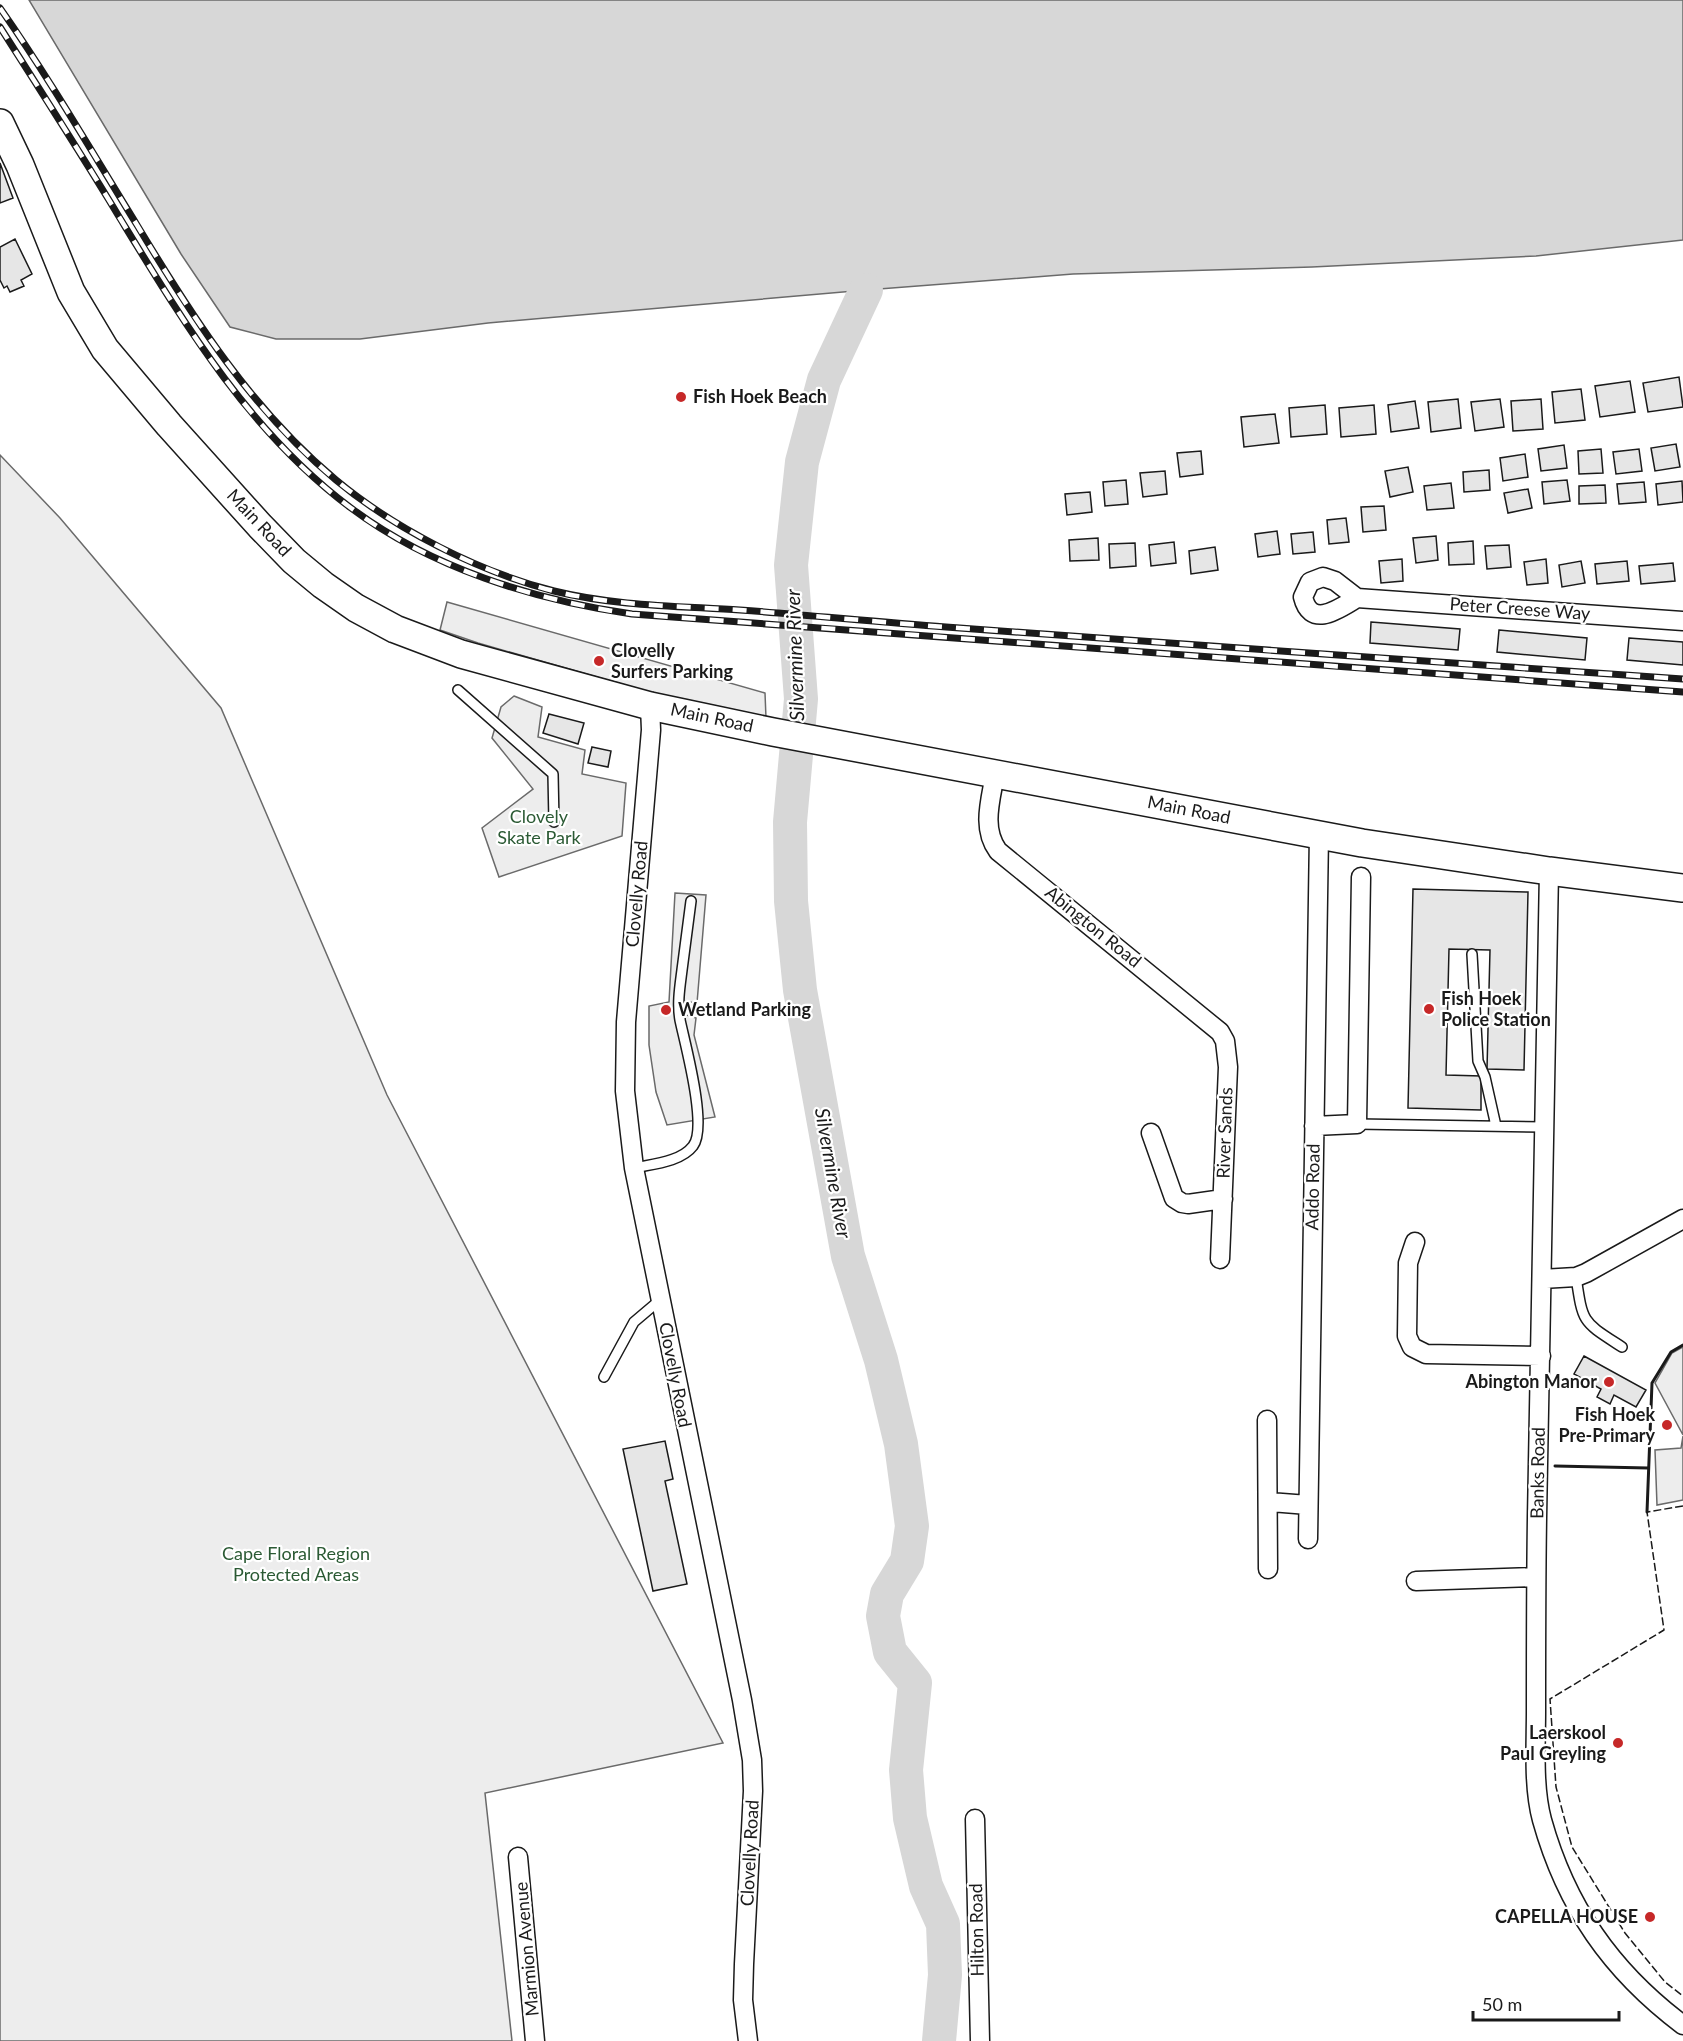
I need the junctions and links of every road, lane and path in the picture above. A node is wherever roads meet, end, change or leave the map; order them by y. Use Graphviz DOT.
graph roads {
  1 [pos="0,123"];
  2 [pos="1357,598"];
  3 [pos="1683,621"];
  4 [pos="458,690"];
  5 [pos="650,706"];
  6 [pos="995,774"];
  7 [pos="554,822"];
  8 [pos="1319,834"];
  9 [pos="1549,871"];
  10 [pos="1361,877"];
  11 [pos="1683,888"];
  12 [pos="691,901"];
  13 [pos="1472,954"];
  14 [pos="1228,1067"];
  15 [pos="1357,1124"];
  16 [pos="1314,1126"];
  17 [pos="1497,1126"];
  18 [pos="1544,1127"];
  19 [pos="1151,1133"];
  20 [pos="634,1168"];
  21 [pos="1223,1199"];
  22 [pos="1683,1219"];
  23 [pos="1415,1242"];
  24 [pos="1220,1259"];
  25 [pos="1576,1277"];
  26 [pos="1542,1279"];
  27 [pos="660,1300"];
  28 [pos="1622,1347"];
  29 [pos="1541,1356"];
  30 [pos="604,1377"];
  31 [pos="1267,1420"];
  32 [pos="1269,1502"];
  33 [pos="1308,1505"];
  34 [pos="1308,1539"];
  35 [pos="1268,1569"];
  36 [pos="1536,1577"];
  37 [pos="1416,1581"];
  38 [pos="975,1819"];
  39 [pos="518,1857"];
  40 [pos="1683,2025"];
  41 [pos="535,2041"];
  42 [pos="748,2041"];
  43 [pos="980,2041"];
  1 -- 5 [label="main road, Main Road"];
  2 -- 3 [label="street, Peter Creese Way"];
  4 -- 7 [label="lane"];
  5 -- 6 [label="main road, Main Road"];
  5 -- 20 [label="street, Clovelly Road"];
  6 -- 8 [label="main road, Main Road"];
  6 -- 14 [label="street, Abington Road"];
  8 -- 9 [label="main road, Main Road"];
  8 -- 16 [label="street, Addo Road"];
  9 -- 11 [label="main road, Main Road"];
  9 -- 18 [label="street, Banks Road"];
  10 -- 15 [label="street"];
  12 -- 20 [label="lane"];
  13 -- 17 [label="lane"];
  14 -- 21 [label="street, River Sands"];
  15 -- 16 [label="street"];
  15 -- 17 [label="lane"];
  16 -- 33 [label="street, Addo Road"];
  17 -- 18 [label="lane"];
  18 -- 26 [label="street, Banks Road"];
  19 -- 21 [label="street, River Sands"];
  20 -- 27 [label="street, Clovelly Road"];
  21 -- 24 [label="street, River Sands"];
  22 -- 25 [label="street"];
  23 -- 29 [label="street"];
  25 -- 26 [label="street"];
  25 -- 28 [label="lane"];
  26 -- 29 [label="street, Banks Road"];
  27 -- 30 [label="lane"];
  27 -- 42 [label="street, Clovelly Road"];
  29 -- 36 [label="street, Banks Road"];
  31 -- 32 [label="street"];
  32 -- 33 [label="street"];
  32 -- 35 [label="street"];
  33 -- 34 [label="street, Addo Road"];
  36 -- 37 [label="street"];
  36 -- 40 [label="street, Banks Road"];
  38 -- 43 [label="street, Hilton Road"];
  39 -- 41 [label="street, Marmion Avenue"];
}
